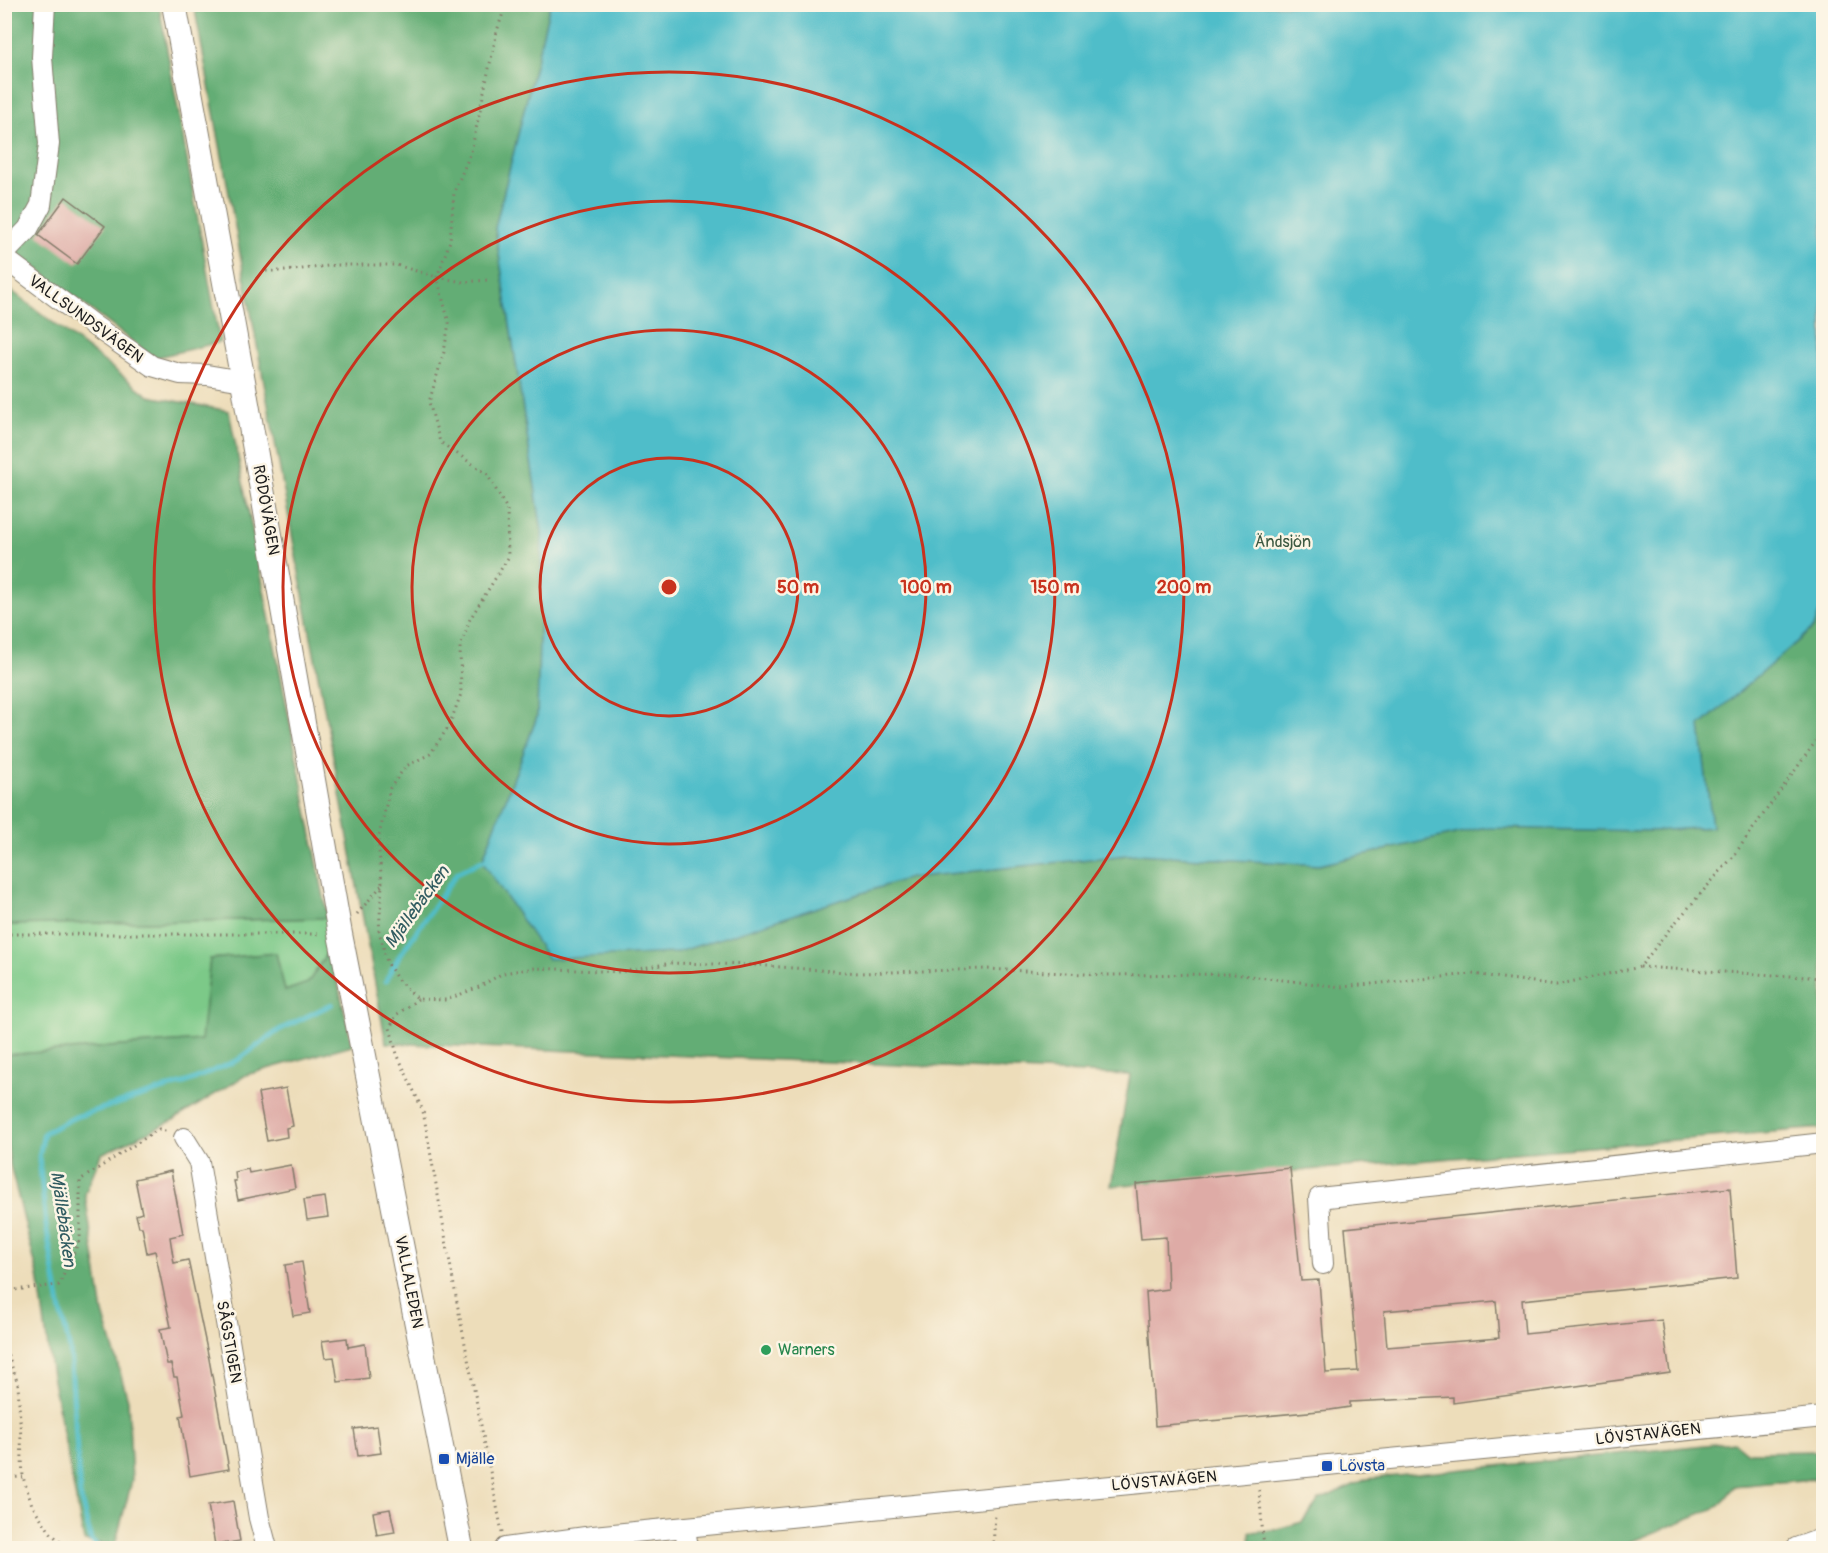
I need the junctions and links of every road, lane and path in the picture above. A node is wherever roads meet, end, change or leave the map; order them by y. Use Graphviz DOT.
graph roads {
  1 [pos="45,4"];
  2 [pos="174,4"];
  3 [pos="506,4"];
  4 [pos="4,256"];
  5 [pos="266,271"];
  6 [pos="437,277"];
  7 [pos="488,280"];
  8 [pos="243,381"];
  9 [pos="1824,730"];
  10 [pos="382,884"];
  11 [pos="4,933"];
  12 [pos="340,934"];
  13 [pos="1640,967"];
  14 [pos="1824,978"];
  15 [pos="418,999"];
  16 [pos="357,1015"];
  17 [pos="184,1137"];
  18 [pos="1824,1143"];
  19 [pos="1323,1264"];
  20 [pos="4,1291"];
  21 [pos="4,1344"];
  22 [pos="1824,1417"];
  23 [pos="1258,1473"];
  24 [pos="23,1477"];
  25 [pos="4,1478"];
  26 [pos="996,1498"];
  27 [pos="685,1528"];
  28 [pos="1824,1538"];
  29 [pos="504,1543"];
  30 [pos="66,1548"];
  31 [pos="267,1548"];
  32 [pos="461,1548"];
  33 [pos="688,1548"];
  34 [pos="993,1548"];
  35 [pos="1264,1548"];
  36 [pos="1797,1548"];
  1 -- 4 [label="street"];
  2 -- 8 [label="main road, RÖDÖVÄGEN"];
  3 -- 6 [label="path"];
  4 -- 8 [label="street, VALLSUNDSVÄGEN"];
  5 -- 6 [label="path"];
  6 -- 7 [label="path"];
  6 -- 10 [label="path"];
  8 -- 12 [label="main road, RÖDÖVÄGEN"];
  9 -- 13 [label="path"];
  10 -- 12 [label="path"];
  10 -- 15 [label="path"];
  11 -- 12 [label="path"];
  12 -- 16 [label="main road, RÖDÖVÄGEN"];
  13 -- 14 [label="path"];
  13 -- 15 [label="path"];
  15 -- 29 [label="path"];
  16 -- 32 [label="main road, VALLALEDEN"];
  17 -- 20 [label="path"];
  17 -- 31 [label="street, SÅGSTIGEN"];
  18 -- 19 [label="street"];
  21 -- 24 [label="path"];
  22 -- 23 [label="street, LÖVSTAVÄGEN"];
  23 -- 26 [label="street, LÖVSTAVÄGEN"];
  23 -- 35 [label="path"];
  24 -- 25 [label="path"];
  24 -- 30 [label="path"];
  26 -- 27 [label="street, LÖVSTAVÄGEN"];
  26 -- 34 [label="path"];
  27 -- 29 [label="street, LÖVSTAVÄGEN"];
  27 -- 33 [label="street"];
  28 -- 36 [label="street"];
}
